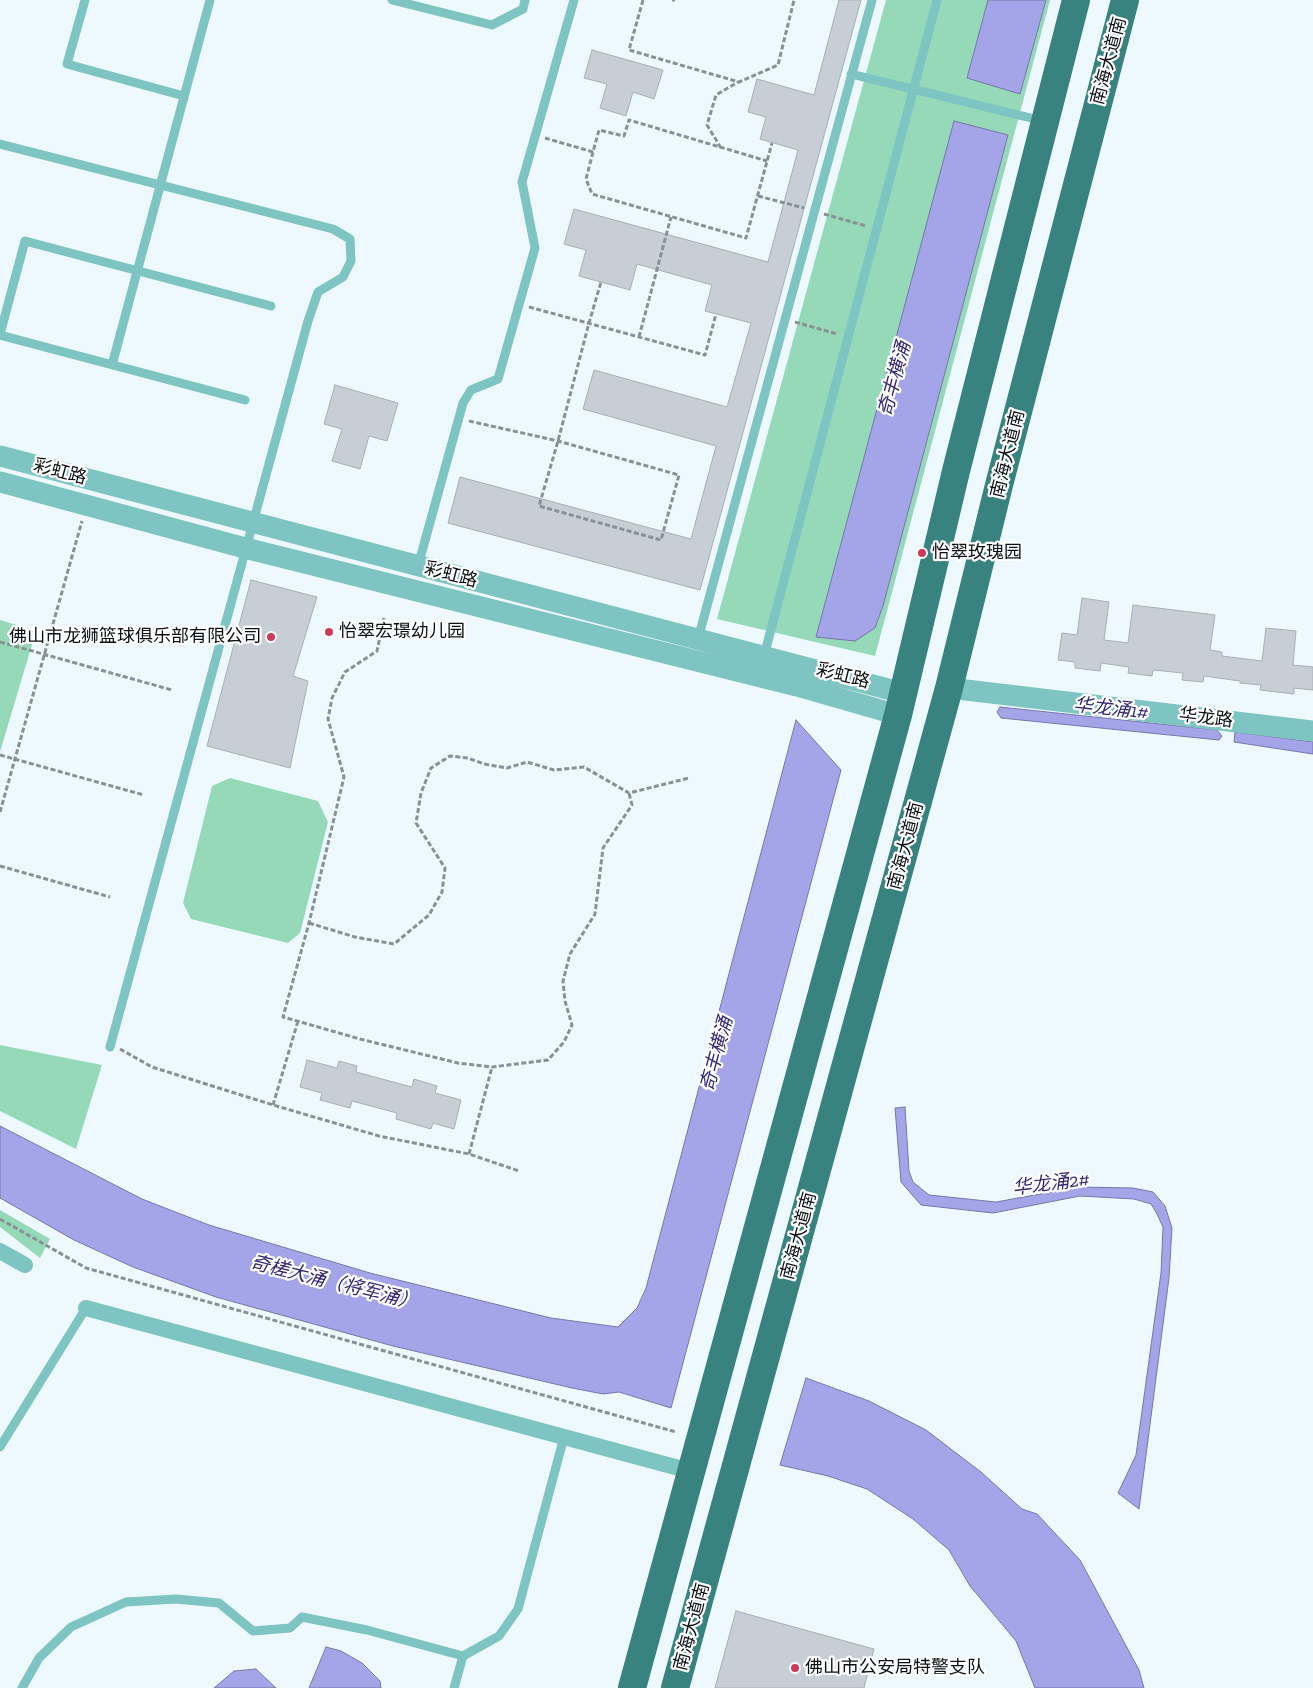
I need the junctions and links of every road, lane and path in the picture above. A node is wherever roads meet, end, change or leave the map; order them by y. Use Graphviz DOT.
graph roads {
  1 [pos="85,0"];
  2 [pos="210,0"];
  3 [pos="392,0"];
  4 [pos="525,0"];
  5 [pos="574,0"];
  6 [pos="643,0"];
  7 [pos="672,0"];
  8 [pos="676,0"];
  9 [pos="794,0"];
  10 [pos="872,0"];
  11 [pos="937,0"];
  12 [pos="1076,0"];
  13 [pos="1125,0"];
  14 [pos="851,74"];
  15 [pos="739,82"];
  16 [pos="914,90"];
  17 [pos="184,96"];
  18 [pos="1045,121"];
  19 [pos="535,136"];
  20 [pos="772,143"];
  21 [pos="0,144"];
  22 [pos="721,148"];
  23 [pos="593,152"];
  24 [pos="767,162"];
  25 [pos="160,184"];
  26 [pos="671,217"];
  27 [pos="136,271"];
  28 [pos="601,282"];
  29 [pos="518,304"];
  30 [pos="271,306"];
  31 [pos="716,314"];
  32 [pos="785,319"];
  33 [pos="589,323"];
  34 [pos="0,334"];
  35 [pos="639,336"];
  36 [pos="848,337"];
  37 [pos="112,365"];
  38 [pos="245,400"];
  39 [pos="459,418"];
  40 [pos="558,441"];
  41 [pos="0,456"];
  42 [pos="0,482"];
  43 [pos="86,505"];
  44 [pos="251,523"];
  45 [pos="245,548"];
  46 [pos="418,566"];
  47 [pos="384,618"];
  48 [pos="698,639"];
  49 [pos="0,642"];
  50 [pos="44,655"];
  51 [pos="764,656"];
  52 [pos="799,676"];
  53 [pos="949,688"];
  54 [pos="172,690"];
  55 [pos="900,704"];
  56 [pos="1313,731"];
  57 [pos="0,755"];
  58 [pos="15,759"];
  59 [pos="689,778"];
  60 [pos="629,793"];
  61 [pos="144,795"];
  62 [pos="0,812"];
  63 [pos="0,866"];
  64 [pos="110,897"];
  65 [pos="309,923"];
  66 [pos="298,1021"];
  67 [pos="110,1047"];
  68 [pos="492,1067"];
  69 [pos="273,1104"];
  70 [pos="470,1154"];
  71 [pos="519,1172"];
  72 [pos="0,1219"];
  73 [pos="0,1251"];
  74 [pos="25,1265"];
  75 [pos="86,1308"];
  76 [pos="676,1432"];
  77 [pos="564,1437"];
  78 [pos="0,1447"];
  79 [pos="690,1471"];
  80 [pos="463,1656"];
  81 [pos="22,1688"];
  82 [pos="454,1688"];
  83 [pos="632,1688"];
  84 [pos="675,1688"];
  1 -- 17 [label="lane"];
  2 -- 17 [label="lane"];
  3 -- 4 [label="lane"];
  5 -- 19 [label="lane"];
  6 -- 15 [label="path"];
  7 -- 8 [label="path"];
  9 -- 15 [label="path"];
  10 -- 14 [label="lane"];
  11 -- 16 [label="lane"];
  12 -- 18 [label="highway"];
  13 -- 53 [label="highway, 南海大道南"];
  14 -- 16 [label="lane"];
  14 -- 32 [label="lane"];
  15 -- 22 [label="path"];
  16 -- 18 [label="lane"];
  16 -- 36 [label="lane"];
  17 -- 25 [label="lane"];
  18 -- 55 [label="highway"];
  19 -- 23 [label="path"];
  19 -- 29 [label="lane"];
  20 -- 24 [label="path"];
  21 -- 25 [label="lane"];
  22 -- 23 [label="path"];
  22 -- 24 [label="path"];
  23 -- 26 [label="path"];
  24 -- 26 [label="path"];
  25 -- 27 [label="lane"];
  25 -- 44 [label="lane"];
  26 -- 35 [label="path"];
  27 -- 30 [label="lane"];
  27 -- 34 [label="lane"];
  27 -- 37 [label="lane"];
  28 -- 33 [label="path"];
  29 -- 33 [label="path"];
  29 -- 39 [label="lane"];
  31 -- 35 [label="path"];
  32 -- 36 [label="path"];
  32 -- 48 [label="lane"];
  33 -- 35 [label="path"];
  33 -- 40 [label="path"];
  34 -- 37 [label="lane"];
  36 -- 51 [label="lane"];
  37 -- 38 [label="lane"];
  39 -- 40 [label="path"];
  39 -- 46 [label="lane"];
  40 -- 40 [label="path"];
  41 -- 44 [label="street, 彩虹路"];
  42 -- 43 [label="street, 彩虹路"];
  43 -- 45 [label="street, 彩虹路"];
  43 -- 50 [label="path"];
  44 -- 45 [label="lane"];
  44 -- 46 [label="street, 彩虹路"];
  45 -- 52 [label="street, 彩虹路"];
  45 -- 67 [label="lane"];
  46 -- 48 [label="street, 彩虹路"];
  47 -- 65 [label="path"];
  48 -- 51 [label="street, 彩虹路"];
  49 -- 50 [label="path"];
  50 -- 54 [label="path"];
  50 -- 58 [label="path"];
  51 -- 52 [label="street, 彩虹路"];
  52 -- 55 [label="street, 彩虹路"];
  52 -- 55 [label="street, 彩虹路"];
  53 -- 56 [label="street, 华龙路"];
  53 -- 84 [label="highway, 南海大道南"];
  55 -- 79 [label="highway"];
  57 -- 58 [label="path"];
  58 -- 61 [label="path"];
  58 -- 62 [label="path"];
  59 -- 60 [label="path"];
  60 -- 65 [label="path"];
  60 -- 68 [label="path"];
  63 -- 64 [label="path"];
  65 -- 66 [label="path"];
  66 -- 68 [label="path"];
  66 -- 69 [label="path"];
  67 -- 69 [label="path"];
  68 -- 70 [label="path"];
  69 -- 70 [label="path"];
  70 -- 71 [label="path"];
  72 -- 76 [label="path"];
  73 -- 74 [label="street"];
  75 -- 77 [label="street"];
  75 -- 78 [label="lane"];
  77 -- 79 [label="street"];
  77 -- 80 [label="lane"];
  79 -- 83 [label="highway"];
  80 -- 81 [label="lane"];
  80 -- 82 [label="lane"];
}
